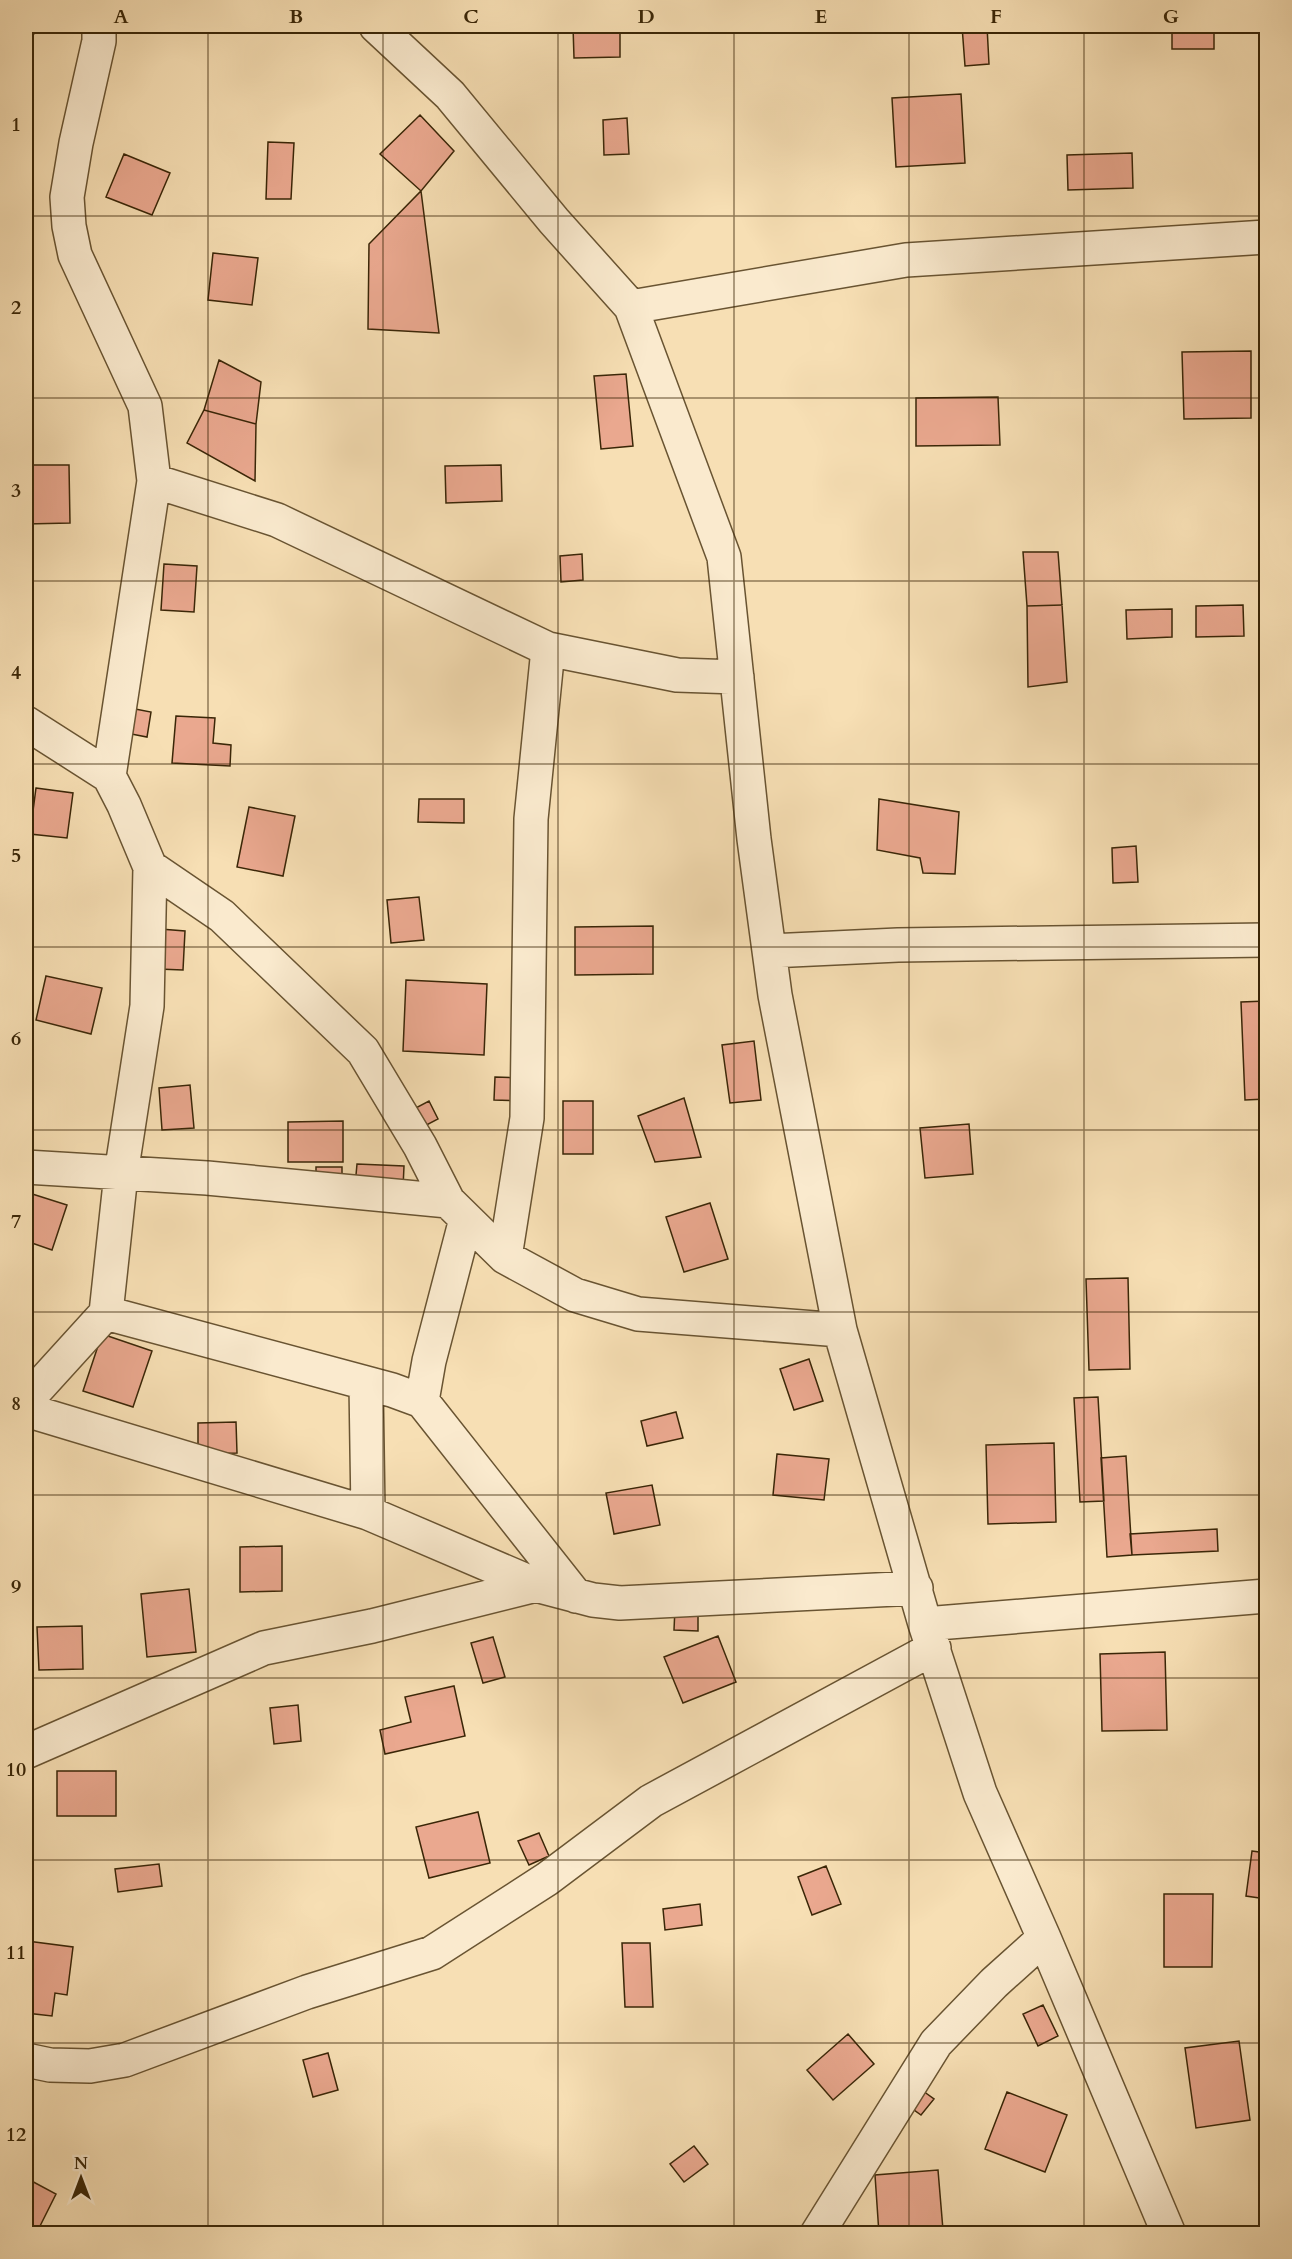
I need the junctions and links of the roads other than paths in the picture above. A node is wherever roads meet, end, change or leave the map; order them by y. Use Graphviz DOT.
graph roads {
  1 [pos="99,26"];
  2 [pos="376,26"];
  3 [pos="1266,237"];
  4 [pos="631,307"];
  5 [pos="154,481"];
  6 [pos="548,649"];
  7 [pos="737,677"];
  8 [pos="26,723"];
  9 [pos="109,776"];
  10 [pos="150,867"];
  11 [pos="1266,940"];
  12 [pos="770,951"];
  13 [pos="26,1167"];
  14 [pos="121,1174"];
  15 [pos="457,1210"];
  16 [pos="505,1257"];
  17 [pos="106,1313"];
  18 [pos="840,1330"];
  19 [pos="366,1383"];
  20 [pos="26,1401"];
  21 [pos="422,1401"];
  22 [pos="26,1410"];
  23 [pos="368,1513"];
  24 [pos="536,1585"];
  25 [pos="916,1588"];
  26 [pos="576,1596"];
  27 [pos="1266,1596"];
  28 [pos="930,1636"];
  29 [pos="26,1752"];
  30 [pos="1044,1938"];
  31 [pos="26,2060"];
  32 [pos="818,2234"];
  33 [pos="1169,2234"];
  1 -- 5 [label="street"];
  2 -- 4 [label="street"];
  3 -- 4 [label="street"];
  4 -- 7 [label="street"];
  5 -- 6 [label="street"];
  5 -- 9 [label="street"];
  6 -- 7 [label="street"];
  6 -- 16 [label="street"];
  7 -- 12 [label="street"];
  8 -- 9 [label="street"];
  9 -- 10 [label="street"];
  10 -- 14 [label="street"];
  10 -- 15 [label="street"];
  11 -- 12 [label="street"];
  12 -- 18 [label="street"];
  13 -- 14 [label="street"];
  14 -- 15 [label="street"];
  14 -- 17 [label="street"];
  15 -- 16 [label="street"];
  15 -- 21 [label="street"];
  16 -- 18 [label="street"];
  17 -- 19 [label="street"];
  17 -- 20 [label="street"];
  18 -- 25 [label="street"];
  19 -- 21 [label="street"];
  19 -- 23 [label="street"];
  21 -- 26 [label="street"];
  22 -- 23 [label="street"];
  23 -- 24 [label="street"];
  24 -- 26 [label="street"];
  24 -- 29 [label="street"];
  25 -- 26 [label="street"];
  25 -- 28 [label="street"];
  27 -- 28 [label="street"];
  28 -- 30 [label="street"];
  28 -- 31 [label="street"];
  30 -- 32 [label="street"];
  30 -- 33 [label="street"];
}
